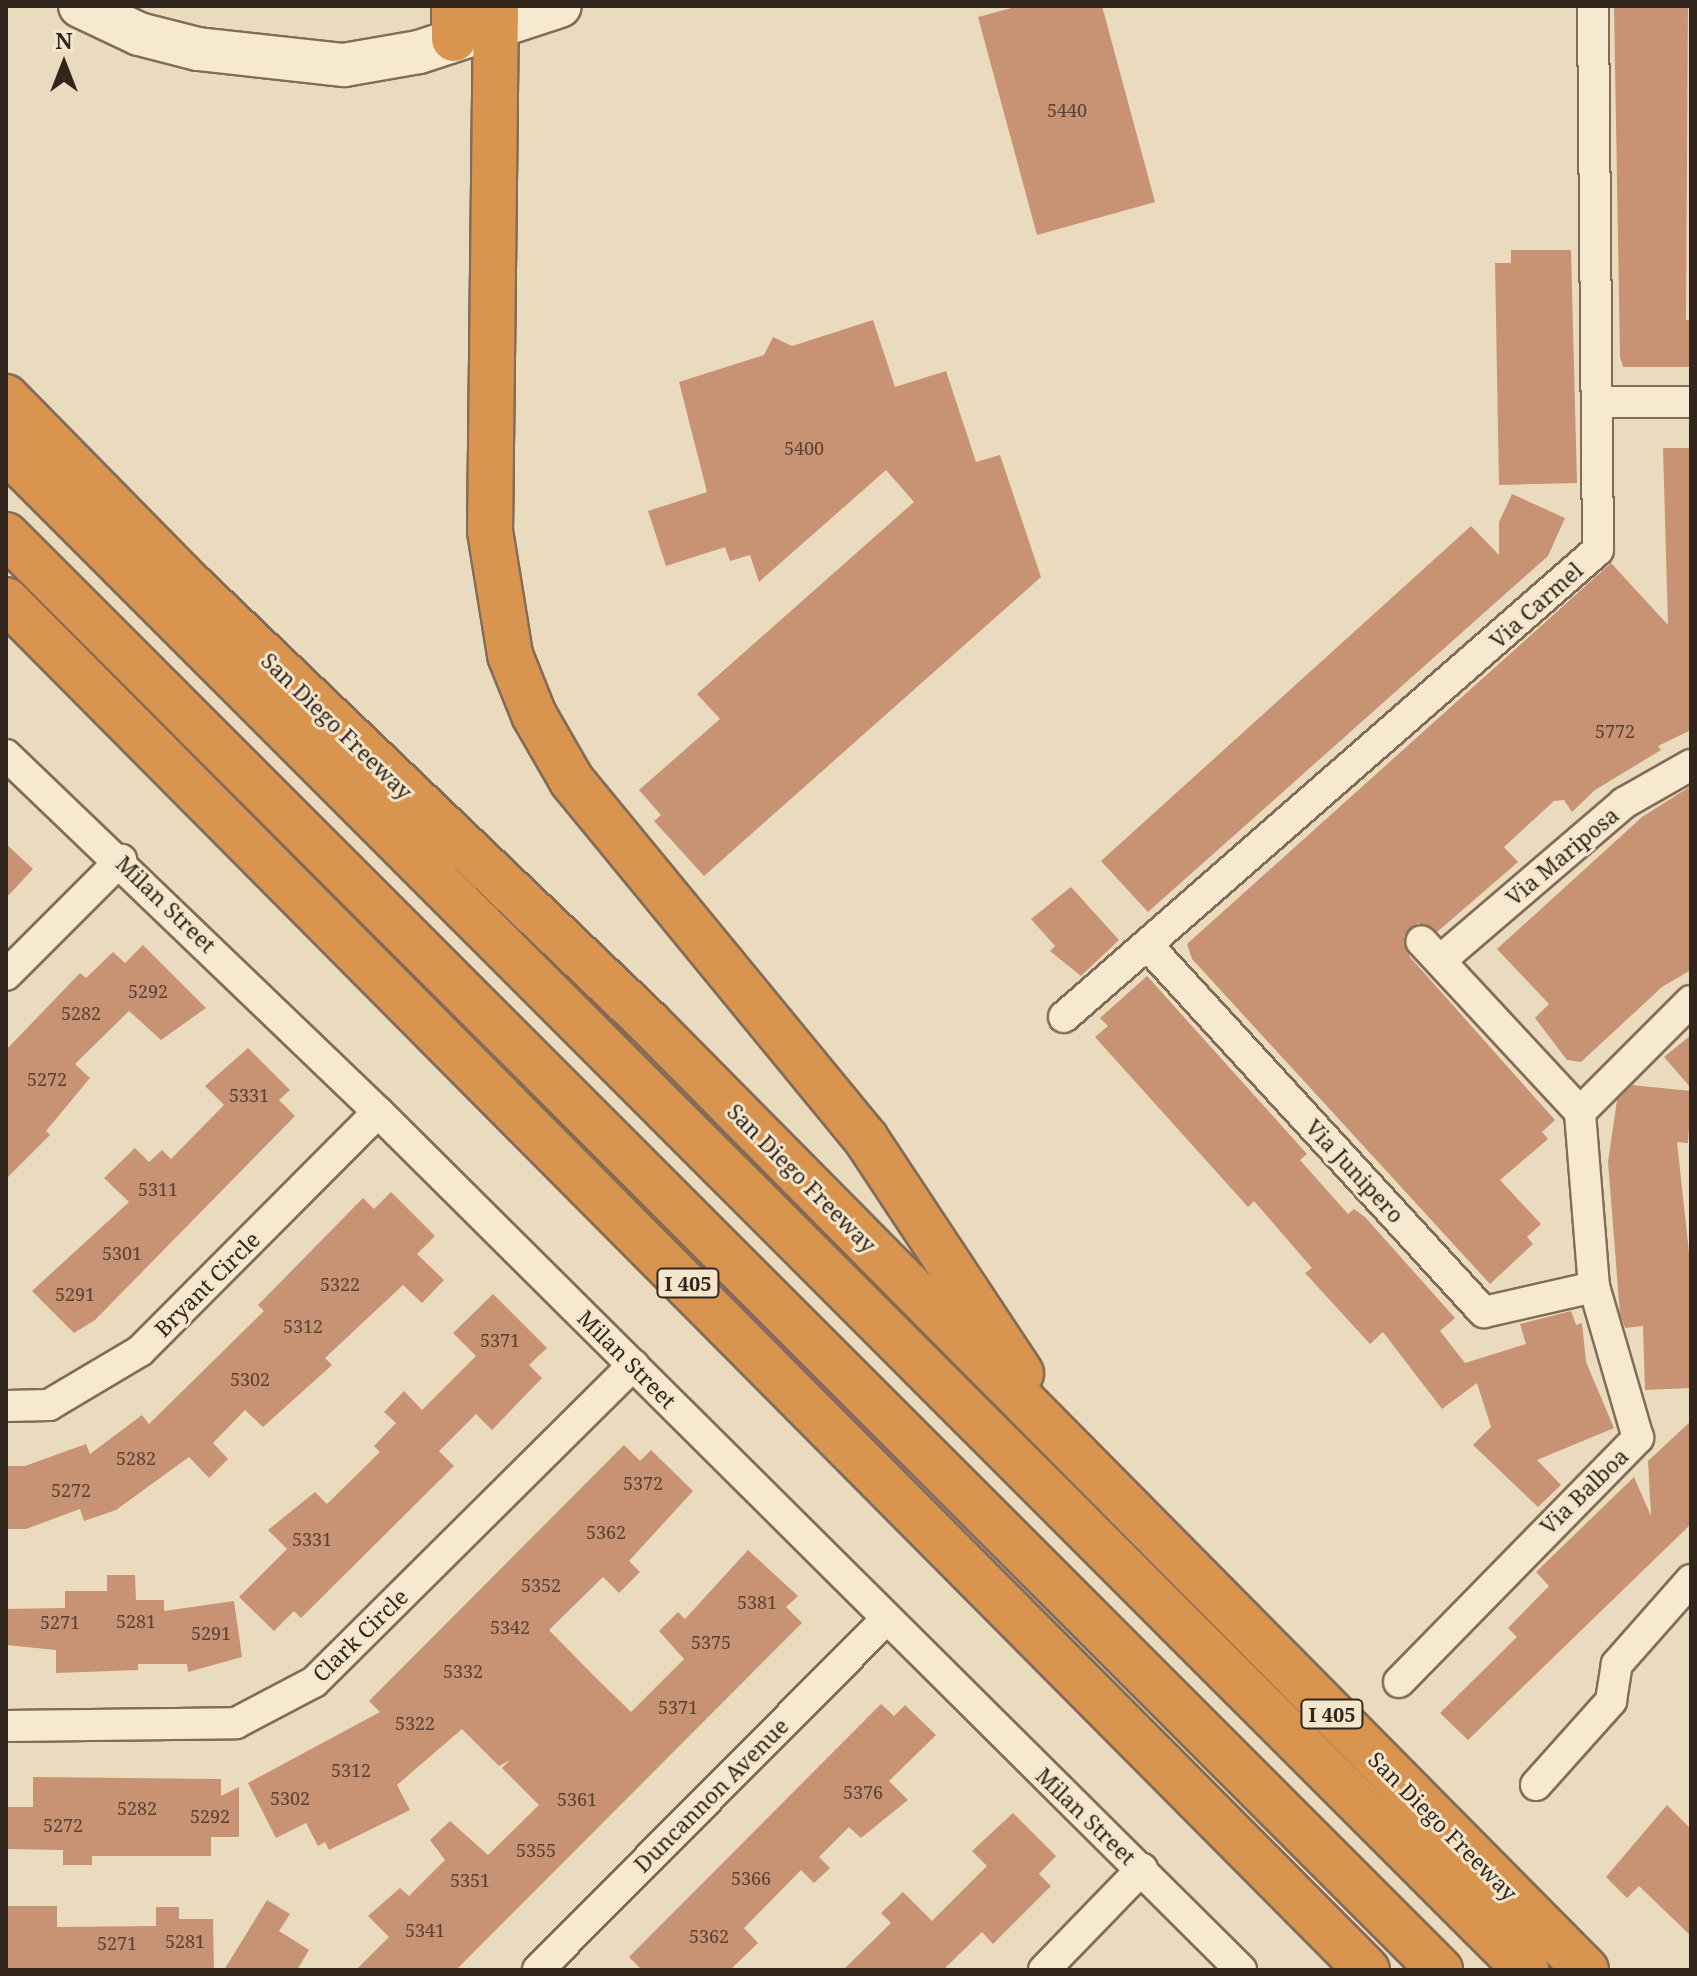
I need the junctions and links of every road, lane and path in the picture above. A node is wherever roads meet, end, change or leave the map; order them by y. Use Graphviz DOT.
graph roads {
  1 [pos="80,6"];
  2 [pos="560,6"];
  3 [pos="1593,6"];
  4 [pos="495,16"];
  5 [pos="454,23"];
  6 [pos="6,397"];
  7 [pos="1597,402"];
  8 [pos="1691,402"];
  9 [pos="6,450"];
  10 [pos="6,535"];
  11 [pos="6,600"];
  12 [pos="6,755"];
  13 [pos="1691,765"];
  14 [pos="121,860"];
  15 [pos="1150,948"];
  16 [pos="6,975"];
  17 [pos="1691,1001"];
  18 [pos="1064,1017"];
  19 [pos="378,1112"];
  20 [pos="1580,1112"];
  21 [pos="1594,1287"];
  22 [pos="633,1365"];
  23 [pos="6,1406"];
  24 [pos="1078,1458"];
  25 [pos="1691,1580"];
  26 [pos="885,1620"];
  27 [pos="1399,1682"];
  28 [pos="6,1726"];
  29 [pos="1536,1785"];
  30 [pos="1142,1869"];
  31 [pos="538,1970"];
  32 [pos="1044,1970"];
  33 [pos="1241,1970"];
  34 [pos="1367,1970"];
  35 [pos="1440,1970"];
  36 [pos="1526,1970"];
  37 [pos="1586,1970"];
  1 -- 5 [label="main road"];
  2 -- 4 [label="main road"];
  3 -- 7 [label="street, Via Carmel"];
  4 -- 5 [label="main road"];
  4 -- 24 [label="highway"];
  6 -- 24 [label="highway, San Diego Freeway / I 405"];
  7 -- 8 [label="street"];
  7 -- 15 [label="street, Via Carmel"];
  9 -- 36 [label="highway"];
  10 -- 35 [label="highway"];
  11 -- 34 [label="highway, I 405"];
  12 -- 14 [label="street, Milan Street"];
  13 -- 20 [label="street, Via Mariposa"];
  14 -- 16 [label="street"];
  14 -- 19 [label="street, Milan Street"];
  15 -- 18 [label="street, Via Carmel"];
  15 -- 21 [label="street, Via Junipero"];
  17 -- 20 [label="street"];
  19 -- 22 [label="street, Milan Street"];
  19 -- 23 [label="street, Bryant Circle"];
  20 -- 21 [label="street, Via Balboa"];
  21 -- 27 [label="street, Via Balboa"];
  22 -- 26 [label="street, Milan Street"];
  22 -- 28 [label="street, Clark Circle"];
  24 -- 37 [label="highway, San Diego Freeway / I 405"];
  25 -- 29 [label="street"];
  26 -- 30 [label="street, Milan Street"];
  26 -- 31 [label="street, Duncannon Avenue"];
  30 -- 32 [label="street"];
  30 -- 33 [label="street, Milan Street"];
}
